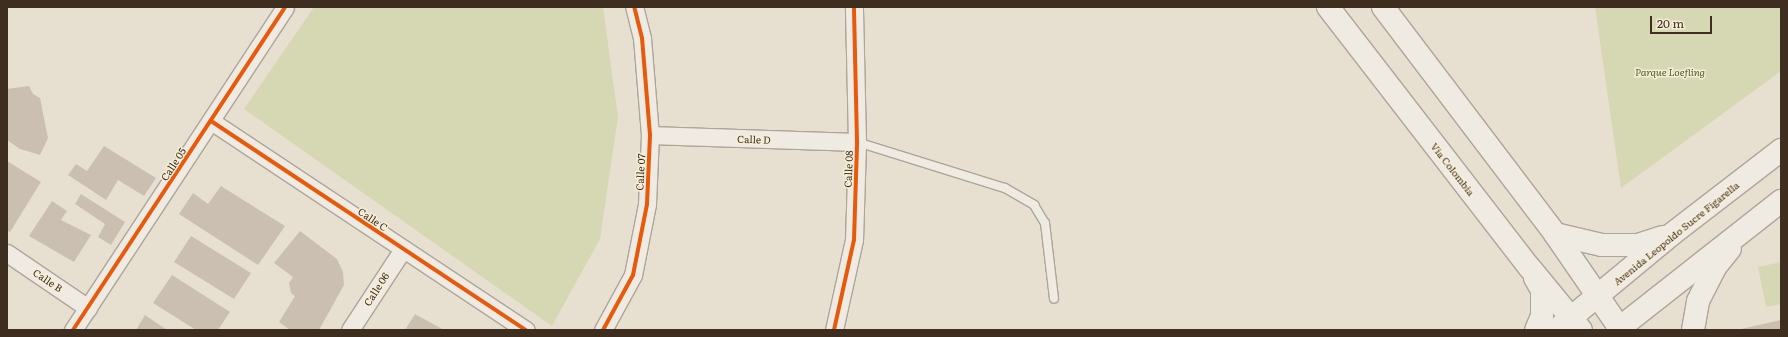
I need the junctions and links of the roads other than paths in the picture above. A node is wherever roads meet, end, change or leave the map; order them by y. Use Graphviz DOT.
graph roads {
  1 [pos="286,7"];
  2 [pos="634,7"];
  3 [pos="854,7"];
  4 [pos="1328,7"];
  5 [pos="1383,7"];
  6 [pos="211,121"];
  7 [pos="650,135"];
  8 [pos="857,142"];
  9 [pos="1781,150"];
  10 [pos="1781,201"];
  11 [pos="1749,224"];
  12 [pos="1555,234"];
  13 [pos="1672,234"];
  14 [pos="403,249"];
  15 [pos="7,253"];
  16 [pos="1530,268"];
  17 [pos="1598,296"];
  18 [pos="1054,298"];
  19 [pos="88,308"];
  20 [pos="1570,326"];
  21 [pos="1619,329"];
  22 [pos="74,330"];
  23 [pos="350,330"];
  24 [pos="526,330"];
  25 [pos="603,330"];
  26 [pos="834,330"];
  27 [pos="1536,330"];
  28 [pos="1693,330"];
  1 -- 6 [label="street, Calle 05"];
  2 -- 7 [label="street, Calle 07"];
  3 -- 8 [label="street, Calle 08"];
  4 -- 16 [label="main road, Vía Colombia"];
  5 -- 12 [label="main road"];
  6 -- 14 [label="street, Calle C"];
  6 -- 19 [label="street, Calle 05"];
  7 -- 8 [label="street, Calle D"];
  7 -- 25 [label="street, Calle 07"];
  8 -- 18 [label="lane"];
  8 -- 26 [label="street, Calle 08"];
  9 -- 13 [label="main road, Avenida Leopoldo Sucre Figarella"];
  10 -- 11 [label="main road"];
  11 -- 21 [label="main road"];
  11 -- 28 [label="main road"];
  12 -- 13 [label="main road"];
  12 -- 17 [label="main road"];
  13 -- 17 [label="main road, Avenida Leopoldo Sucre Figarella"];
  14 -- 23 [label="street, Calle 06"];
  14 -- 24 [label="street, Calle C"];
  15 -- 19 [label="street, Calle B"];
  16 -- 20 [label="main road, Vía Colombia"];
  16 -- 27 [label="main road"];
  17 -- 20 [label="main road, Avenida Leopoldo Sucre Figarella"];
  17 -- 21 [label="main road"];
  19 -- 22 [label="street, Calle 05"];
}
